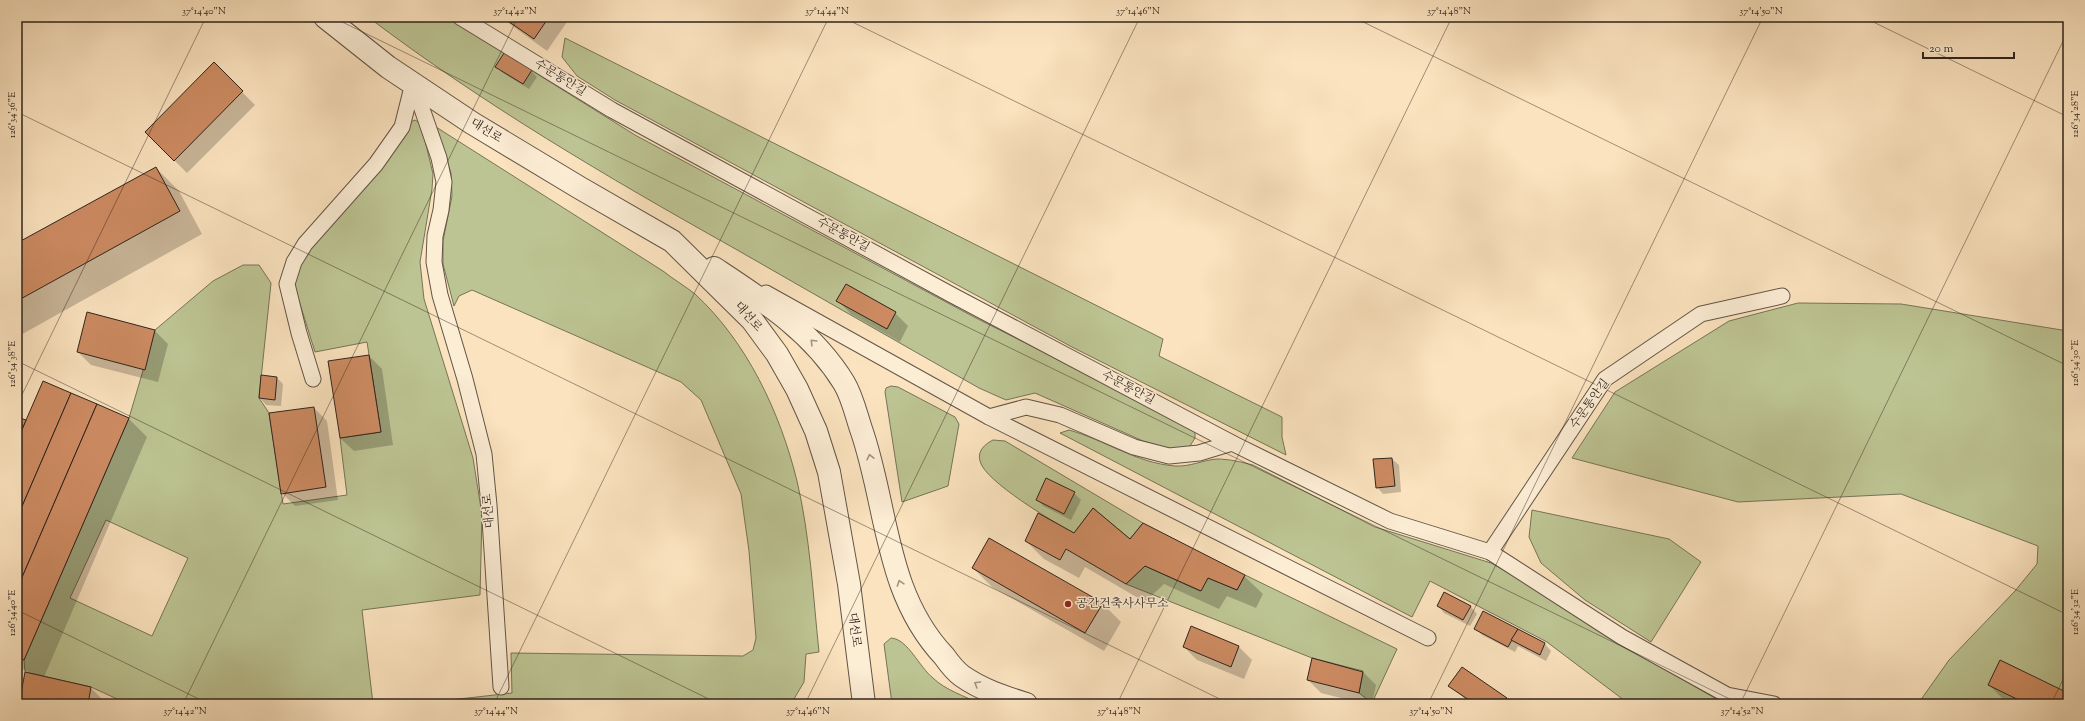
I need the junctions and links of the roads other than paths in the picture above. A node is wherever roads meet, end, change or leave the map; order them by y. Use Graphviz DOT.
graph roads {
  1 [pos="325,17"];
  2 [pos="460,17"];
  3 [pos="413,83"];
  4 [pos="672,241"];
  5 [pos="1782,296"];
  6 [pos="313,380"];
  7 [pos="989,417"];
  8 [pos="1232,443"];
  9 [pos="1490,552"];
  10 [pos="1428,638"];
  11 [pos="501,687"];
  12 [pos="864,704"];
  13 [pos="1026,704"];
  14 [pos="1774,704"];
  1 -- 3 [label="street, 대선로"];
  2 -- 8 [label="lane, 수문통안길"];
  3 -- 4 [label="street, 대선로"];
  3 -- 6 [label="lane"];
  3 -- 11 [label="lane, 대선로"];
  4 -- 7 [label="lane"];
  4 -- 12 [label="street, 대선로"];
  13 -- 4 [label="street, one-way"];
  5 -- 9 [label="lane, 수문통안길"];
  7 -- 8 [label="lane"];
  7 -- 10 [label="lane"];
  8 -- 9 [label="lane, 수문통안길"];
  9 -- 14 [label="lane, 수문통안길"];
}
